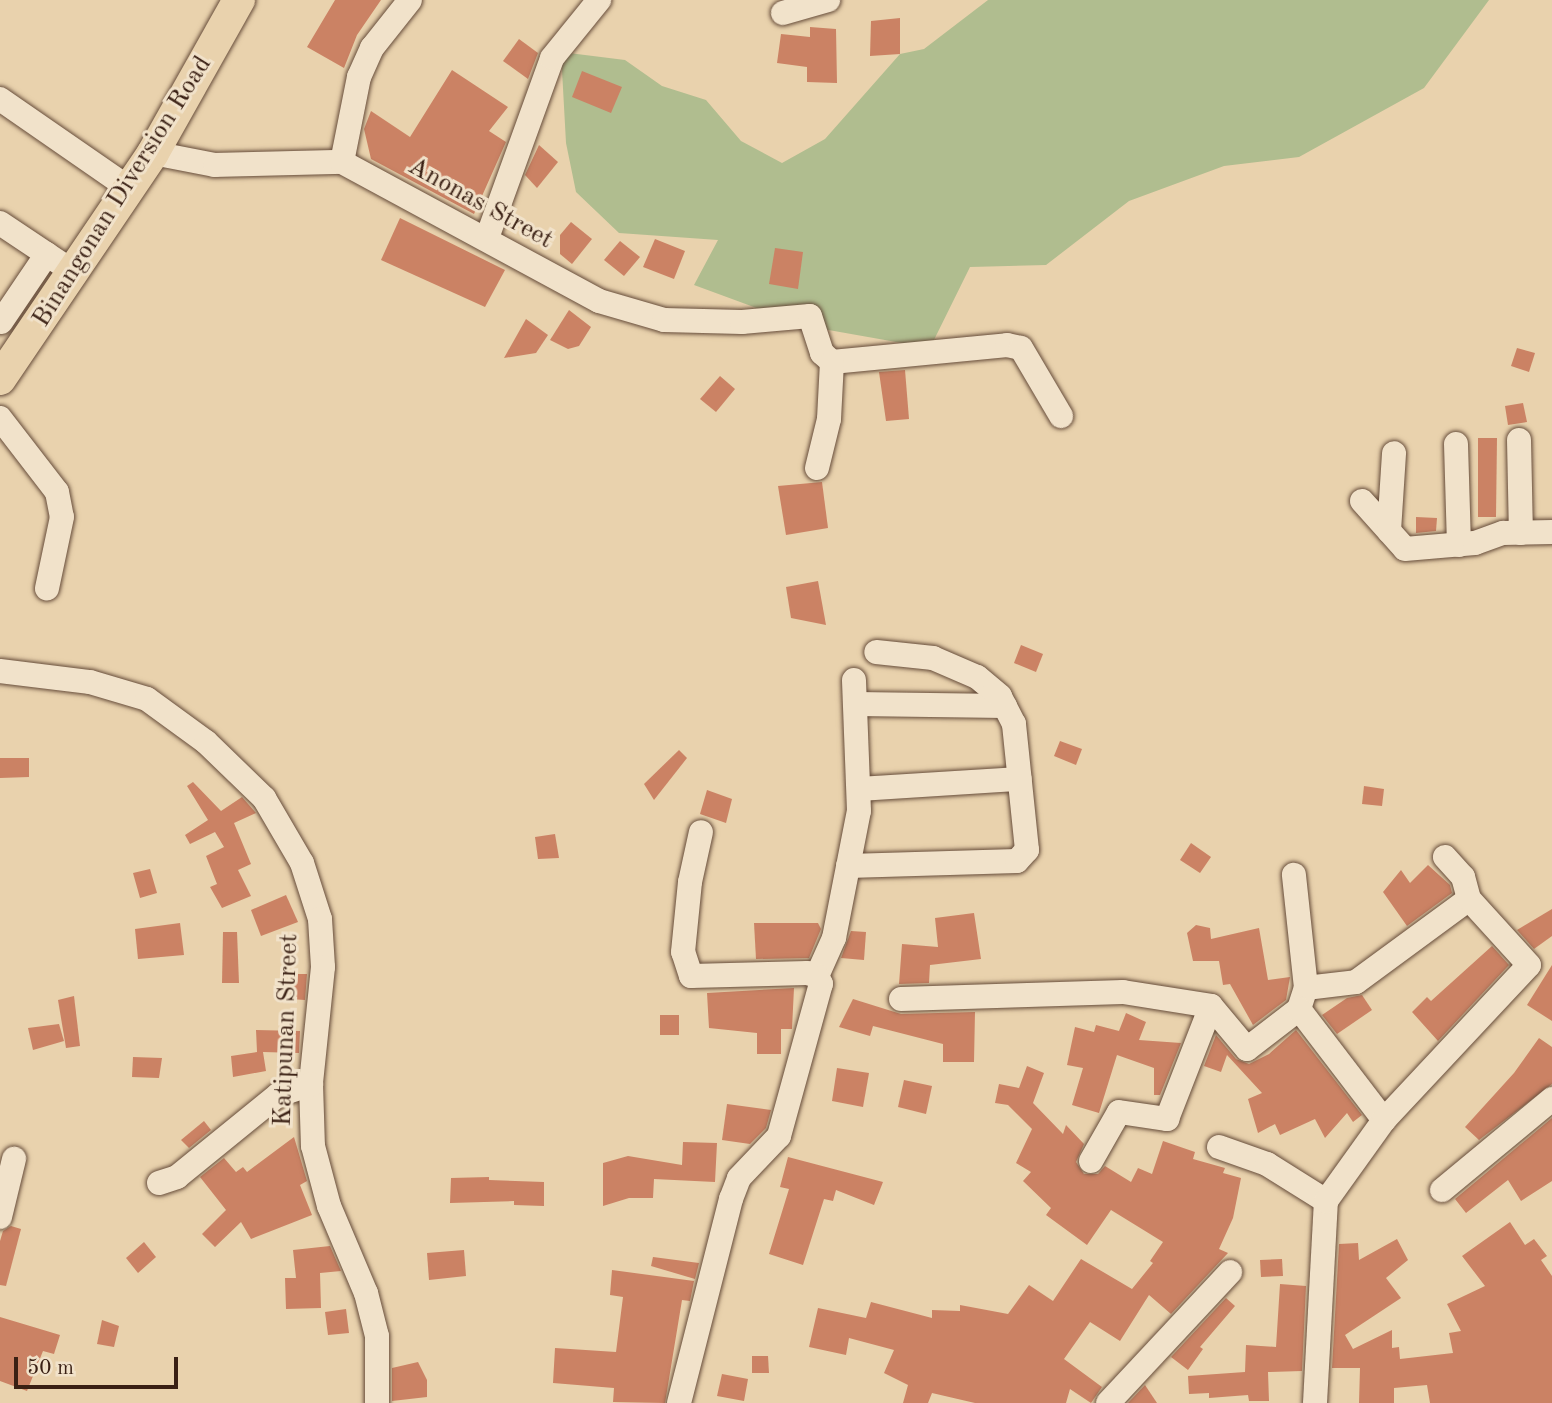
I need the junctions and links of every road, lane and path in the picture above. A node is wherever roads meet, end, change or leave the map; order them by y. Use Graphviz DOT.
graph roads {
  1 [pos="239,0"];
  2 [pos="410,0"];
  3 [pos="599,0"];
  4 [pos="828,0"];
  5 [pos="783,13"];
  6 [pos="0,99"];
  7 [pos="153,153"];
  8 [pos="342,162"];
  9 [pos="130,188"];
  10 [pos="0,223"];
  11 [pos="487,238"];
  12 [pos="47,254"];
  13 [pos="75,273"];
  14 [pos="1,322"];
  15 [pos="28,341"];
  16 [pos="831,362"];
  17 [pos="0,379"];
  18 [pos="1061,416"];
  19 [pos="0,418"];
  20 [pos="1519,440"];
  21 [pos="1456,444"];
  22 [pos="1394,453"];
  23 [pos="817,468"];
  24 [pos="1362,500"];
  25 [pos="1389,531"];
  26 [pos="1552,532"];
  27 [pos="1521,533"];
  28 [pos="1459,545"];
  29 [pos="47,588"];
  30 [pos="876,652"];
  31 [pos="0,671"];
  32 [pos="1005,706"];
  33 [pos="1020,779"];
  34 [pos="859,789"];
  35 [pos="701,832"];
  36 [pos="1445,858"];
  37 [pos="848,866"];
  38 [pos="1294,875"];
  39 [pos="1469,900"];
  40 [pos="817,976"];
  41 [pos="1303,998"];
  42 [pos="901,999"];
  43 [pos="1212,1006"];
  44 [pos="311,1084"];
  45 [pos="1552,1099"];
  46 [pos="1384,1120"];
  47 [pos="1219,1147"];
  48 [pos="14,1159"];
  49 [pos="1091,1161"];
  50 [pos="159,1183"];
  51 [pos="1442,1190"];
  52 [pos="1326,1201"];
  53 [pos="0,1217"];
  54 [pos="1230,1272"];
  55 [pos="377,1403"];
  56 [pos="679,1403"];
  57 [pos="1108,1403"];
  58 [pos="1315,1403"];
  1 -- 7 [label="main road, Binangonan Diversion Road"];
  2 -- 8 [label="street"];
  3 -- 11 [label="street"];
  4 -- 5 [label="street"];
  6 -- 9 [label="street"];
  7 -- 8 [label="street"];
  7 -- 9 [label="main road, Binangonan Diversion Road"];
  8 -- 11 [label="street, Anonas Street"];
  9 -- 13 [label="main road, Binangonan Diversion Road"];
  10 -- 12 [label="street"];
  11 -- 16 [label="street, Anonas Street"];
  12 -- 13 [label="street"];
  12 -- 14 [label="street"];
  13 -- 15 [label="main road, Binangonan Diversion Road"];
  14 -- 15 [label="street"];
  15 -- 17 [label="main road, Binangonan Diversion Road"];
  16 -- 18 [label="street"];
  16 -- 23 [label="street"];
  19 -- 29 [label="street"];
  20 -- 27 [label="street"];
  21 -- 28 [label="street"];
  22 -- 25 [label="street"];
  24 -- 25 [label="street"];
  25 -- 28 [label="street"];
  26 -- 27 [label="street"];
  27 -- 28 [label="street"];
  30 -- 32 [label="street"];
  31 -- 44 [label="street, Katipunan Street"];
  32 -- 33 [label="street"];
  32 -- 34 [label="street"];
  33 -- 34 [label="street"];
  33 -- 37 [label="street"];
  34 -- 37 [label="street"];
  35 -- 40 [label="street"];
  36 -- 39 [label="street"];
  37 -- 40 [label="street"];
  38 -- 41 [label="street"];
  39 -- 41 [label="street"];
  39 -- 46 [label="street"];
  40 -- 56 [label="street"];
  41 -- 43 [label="street"];
  41 -- 46 [label="street"];
  42 -- 43 [label="street"];
  43 -- 49 [label="street"];
  44 -- 50 [label="street"];
  44 -- 55 [label="street, Katipunan Street"];
  45 -- 51 [label="street"];
  46 -- 52 [label="street"];
  47 -- 52 [label="street"];
  48 -- 53 [label="street"];
  52 -- 58 [label="street"];
  54 -- 57 [label="street"];
}
